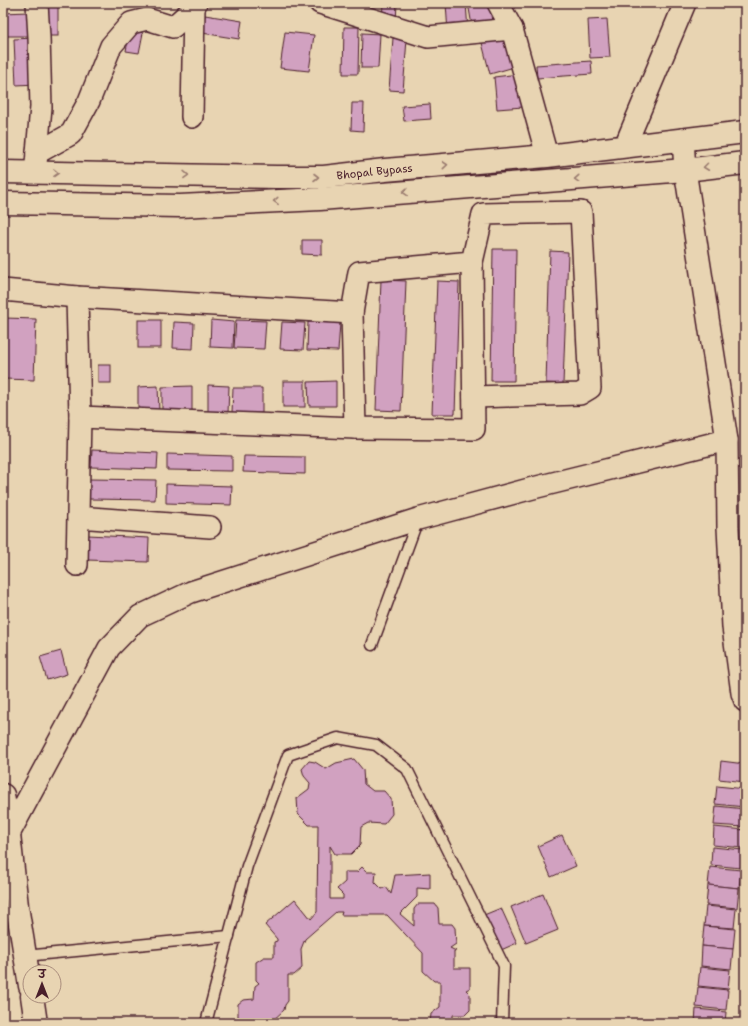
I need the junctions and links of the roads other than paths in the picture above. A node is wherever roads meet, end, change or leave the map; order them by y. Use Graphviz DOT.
graph roads {
  1 [pos="37,3"];
  2 [pos="320,3"];
  3 [pos="498,3"];
  4 [pos="685,3"];
  5 [pos="195,5"];
  6 [pos="512,29"];
  7 [pos="192,117"];
  8 [pos="745,132"];
  9 [pos="683,139"];
  10 [pos="625,146"];
  11 [pos="547,156"];
  12 [pos="36,163"];
  13 [pos="745,163"];
  14 [pos="685,170"];
  15 [pos="3,172"];
  16 [pos="3,203"];
  17 [pos="472,262"];
  18 [pos="3,290"];
  19 [pos="77,297"];
  20 [pos="352,313"];
  21 [pos="474,397"];
  22 [pos="80,417"];
  23 [pos="355,428"];
  24 [pos="727,440"];
  25 [pos="78,517"];
  26 [pos="418,519"];
  27 [pos="210,527"];
  28 [pos="737,528"];
  29 [pos="77,565"];
  30 [pos="372,645"];
  31 [pos="745,701"];
  32 [pos="3,795"];
  33 [pos="9,834"];
  34 [pos="10,910"];
  35 [pos="229,936"];
  36 [pos="25,956"];
  37 [pos="26,964"];
  38 [pos="33,1004"];
  39 [pos="36,1023"];
  40 [pos="206,1023"];
  41 [pos="502,1023"];
  1 -- 12 [label="street"];
  2 -- 6 [label="street"];
  3 -- 6 [label="street"];
  4 -- 10 [label="street"];
  5 -- 7 [label="street"];
  5 -- 12 [label="street"];
  6 -- 11 [label="street"];
  8 -- 9 [label="main road, Bhopal Bypass"];
  9 -- 10 [label="main road, Bhopal Bypass"];
  9 -- 14 [label="street"];
  10 -- 11 [label="main road, Bhopal Bypass"];
  12 -- 11 [label="main road, Bhopal Bypass, one-way"];
  12 -- 15 [label="main road, Bhopal Bypass"];
  13 -- 14 [label="main road, Bhopal Bypass, one-way"];
  14 -- 16 [label="main road, Bhopal Bypass, one-way"];
  14 -- 24 [label="street"];
  17 -- 20 [label="street"];
  17 -- 21 [label="street"];
  17 -- 21 [label="street"];
  18 -- 19 [label="street"];
  19 -- 20 [label="street"];
  19 -- 22 [label="street"];
  20 -- 23 [label="street"];
  21 -- 23 [label="street"];
  22 -- 23 [label="street"];
  22 -- 25 [label="street"];
  24 -- 26 [label="street"];
  24 -- 28 [label="street"];
  25 -- 27 [label="street"];
  25 -- 29 [label="street"];
  26 -- 30 [label="lane"];
  26 -- 33 [label="street"];
  28 -- 31 [label="street"];
  32 -- 33 [label="main road"];
  33 -- 34 [label="main road"];
  34 -- 36 [label="main road"];
  35 -- 36 [label="lane"];
  35 -- 40 [label="lane"];
  35 -- 41 [label="lane"];
  36 -- 37 [label="main road"];
  38 -- 39 [label="main road"];
}
